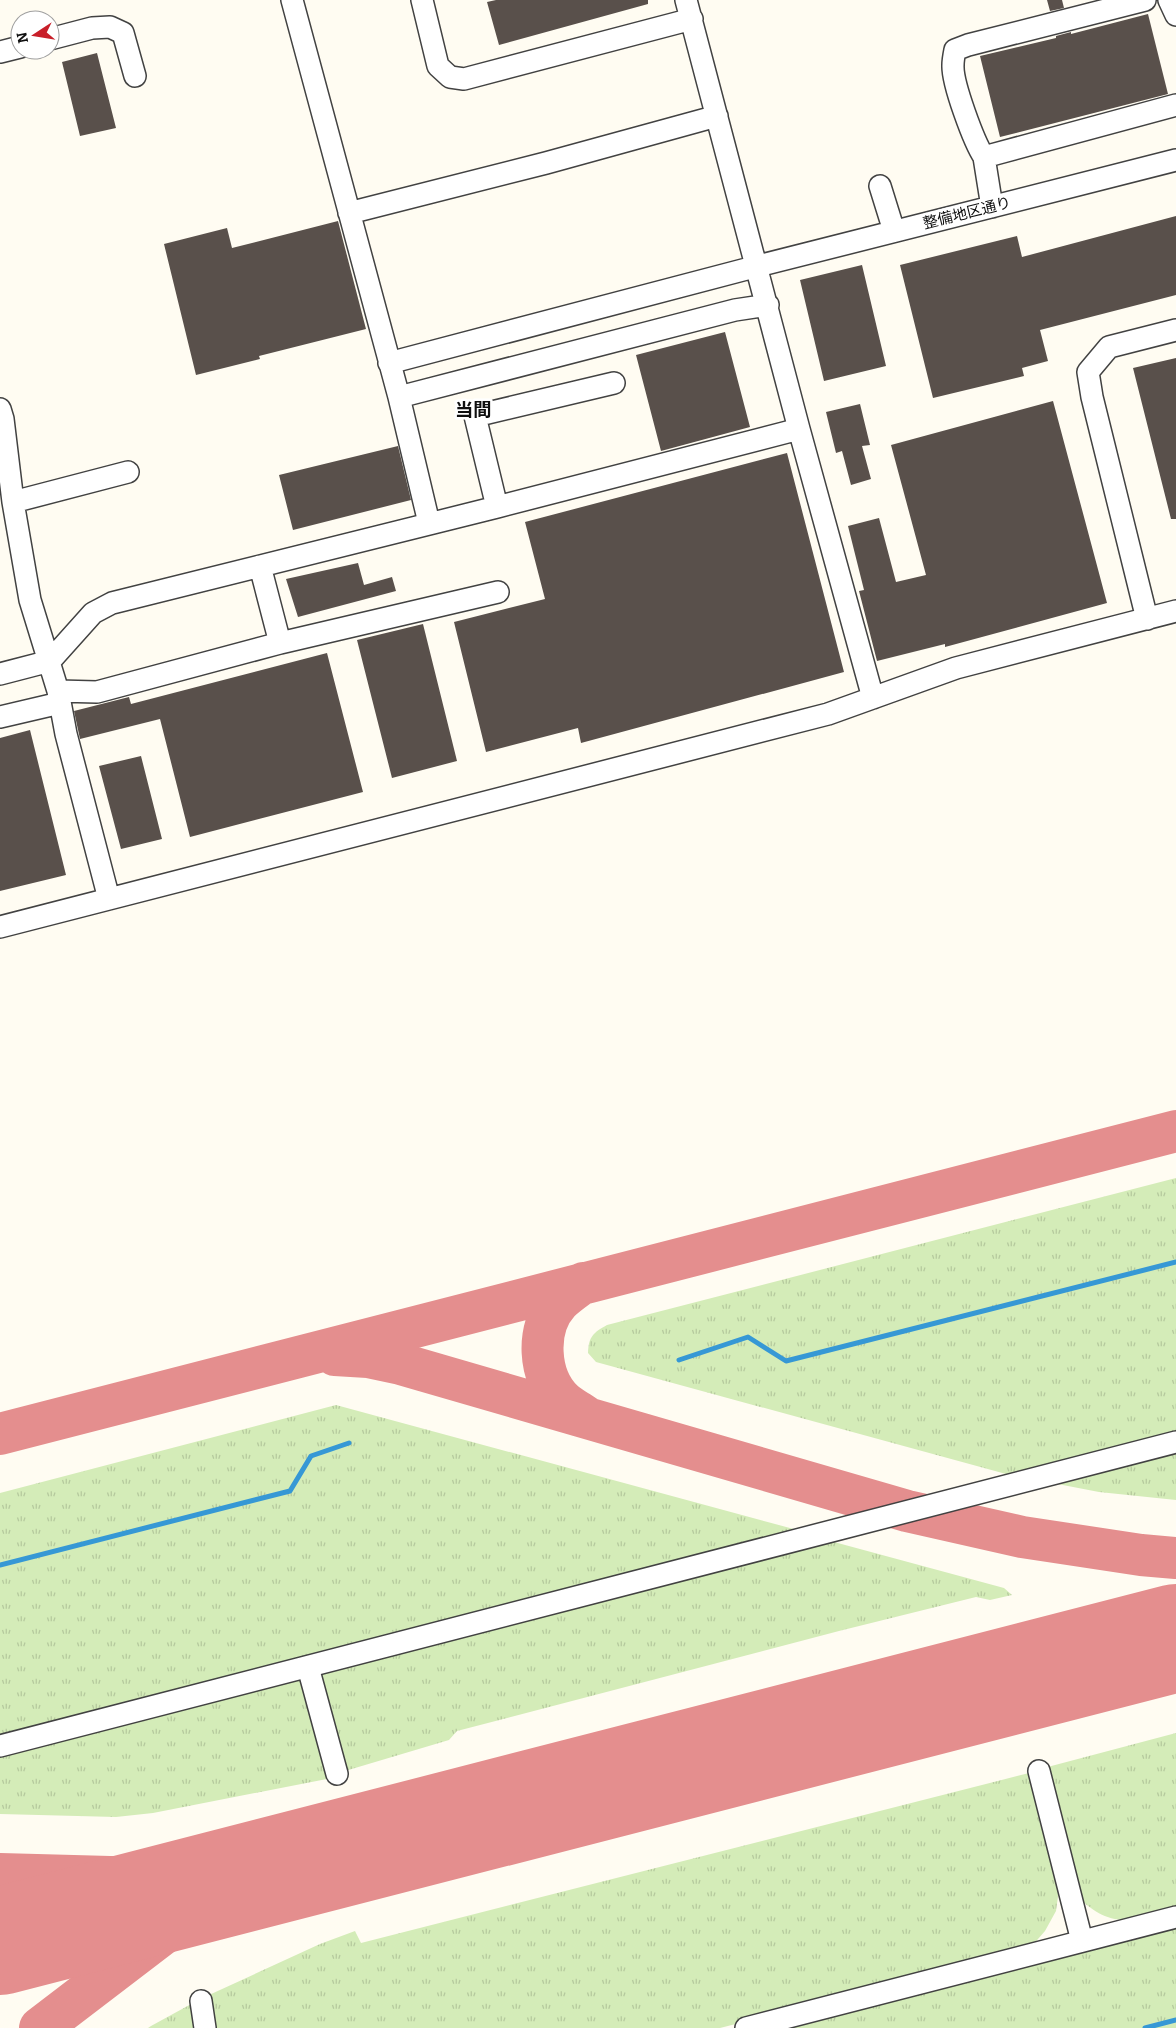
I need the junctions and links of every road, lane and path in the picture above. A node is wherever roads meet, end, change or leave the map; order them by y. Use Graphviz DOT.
graph roads {
  1 [pos="292,0"];
  2 [pos="422,0"];
  3 [pos="1145,0"];
  4 [pos="1170,0"];
  5 [pos="689,10"];
  6 [pos="1176,15"];
  7 [pos="60,36"];
  8 [pos="135,76"];
  9 [pos="1176,105"];
  10 [pos="718,116"];
  11 [pos="984,157"];
  12 [pos="1176,160"];
  13 [pos="880,186"];
  14 [pos="992,207"];
  15 [pos="349,213"];
  16 [pos="894,231"];
  17 [pos="758,266"];
  18 [pos="768,305"];
  19 [pos="1176,330"];
  20 [pos="389,363"];
  21 [pos="614,383"];
  22 [pos="399,397"];
  23 [pos="0,409"];
  24 [pos="799,429"];
  25 [pos="128,472"];
  26 [pos="13,502"];
  27 [pos="498,507"];
  28 [pos="429,523"];
  29 [pos="260,566"];
  30 [pos="498,592"];
  31 [pos="1176,611"];
  32 [pos="1147,619"];
  33 [pos="280,643"];
  34 [pos="50,661"];
  35 [pos="0,674"];
  36 [pos="59,697"];
  37 [pos="873,698"];
  38 [pos="0,717"];
  39 [pos="109,899"];
  40 [pos="0,927"];
  41 [pos="1176,1442"];
  42 [pos="308,1667"];
  43 [pos="0,1746"];
  44 [pos="1039,1771"];
  45 [pos="337,1774"];
  46 [pos="1176,1917"];
  47 [pos="1082,1941"];
  48 [pos="201,2001"];
  49 [pos="205,2028"];
  50 [pos="746,2028"];
  1 -- 15 [label="street"];
  2 -- 5 [label="street"];
  3 -- 11 [label="street"];
  4 -- 6 [label="street"];
  5 -- 10 [label="street"];
  7 -- 8 [label="street"];
  9 -- 11 [label="street"];
  10 -- 15 [label="street"];
  10 -- 17 [label="street"];
  11 -- 14 [label="street"];
  12 -- 14 [label="street, 整備地区通り"];
  13 -- 16 [label="street"];
  14 -- 16 [label="street, 整備地区通り"];
  15 -- 20 [label="street"];
  16 -- 17 [label="street, 整備地区通り"];
  17 -- 18 [label="street"];
  17 -- 20 [label="street, 整備地区通り"];
  18 -- 22 [label="street"];
  18 -- 24 [label="street"];
  19 -- 32 [label="street"];
  20 -- 22 [label="street"];
  21 -- 27 [label="street"];
  22 -- 28 [label="street"];
  23 -- 26 [label="street"];
  24 -- 27 [label="street"];
  24 -- 37 [label="street"];
  25 -- 26 [label="street"];
  26 -- 34 [label="street"];
  27 -- 28 [label="street"];
  28 -- 29 [label="street"];
  29 -- 33 [label="street"];
  29 -- 34 [label="street"];
  30 -- 33 [label="street"];
  31 -- 32 [label="street"];
  32 -- 37 [label="street"];
  33 -- 36 [label="street"];
  34 -- 35 [label="street"];
  34 -- 36 [label="street"];
  36 -- 38 [label="street"];
  36 -- 39 [label="street"];
  37 -- 39 [label="street"];
  39 -- 40 [label="street"];
  41 -- 42 [label="street"];
  42 -- 43 [label="street"];
  42 -- 45 [label="street"];
  44 -- 47 [label="street"];
  46 -- 47 [label="street"];
  47 -- 50 [label="street"];
  48 -- 49 [label="street"];
}
